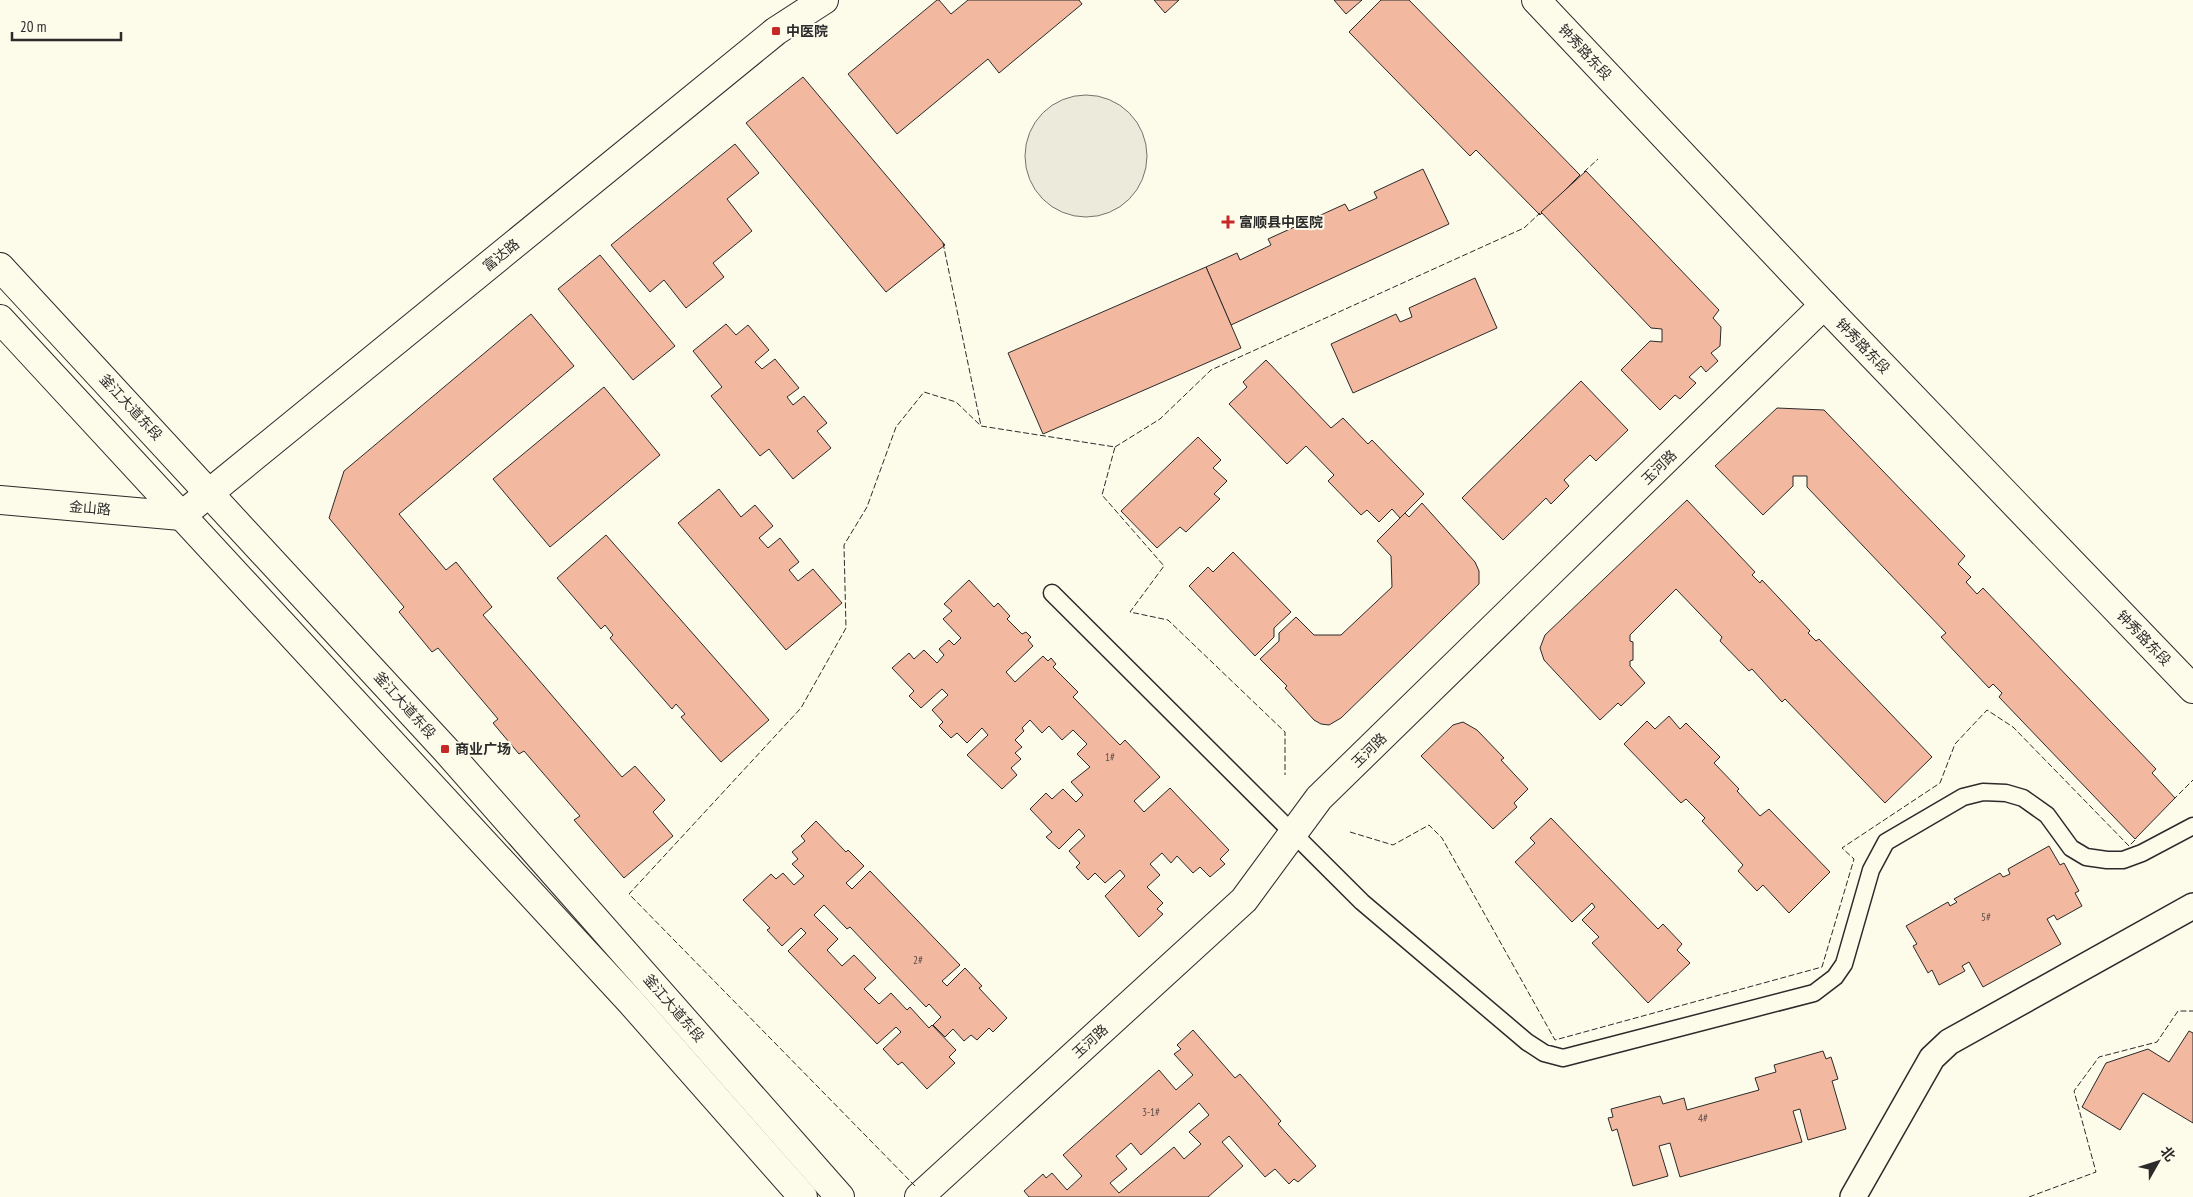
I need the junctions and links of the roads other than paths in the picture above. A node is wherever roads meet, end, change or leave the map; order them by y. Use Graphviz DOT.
graph roads {
  1 [pos="824,0"];
  2 [pos="1536,0"];
  3 [pos="0,267"];
  4 [pos="1824,305"];
  5 [pos="0,319"];
  6 [pos="210,492"];
  7 [pos="0,500"];
  8 [pos="181,516"];
  9 [pos="1052,593"];
  10 [pos="2193,689"];
  11 [pos="2193,826"];
  12 [pos="1294,833"];
  13 [pos="2193,906"];
  14 [pos="803,1197"];
  15 [pos="840,1197"];
  16 [pos="919,1197"];
  17 [pos="1853,1197"];
  1 -- 6 [label="main road, 富达路"];
  2 -- 4 [label="main road, 钟秀路东段"];
  3 -- 6 [label="main road, 釜江大道东段"];
  4 -- 10 [label="main road, 钟秀路东段"];
  4 -- 12 [label="main road, 玉河路"];
  5 -- 8 [label="main road, 釜江大道东段"];
  6 -- 8 [label="main road, 富达路"];
  6 -- 15 [label="main road, 釜江大道东段"];
  7 -- 8 [label="main road, 金山路"];
  8 -- 14 [label="main road, 釜江大道东段"];
  9 -- 12 [label="lane"];
  11 -- 12 [label="lane"];
  12 -- 16 [label="main road, 玉河路"];
  13 -- 17 [label="street"];
}
